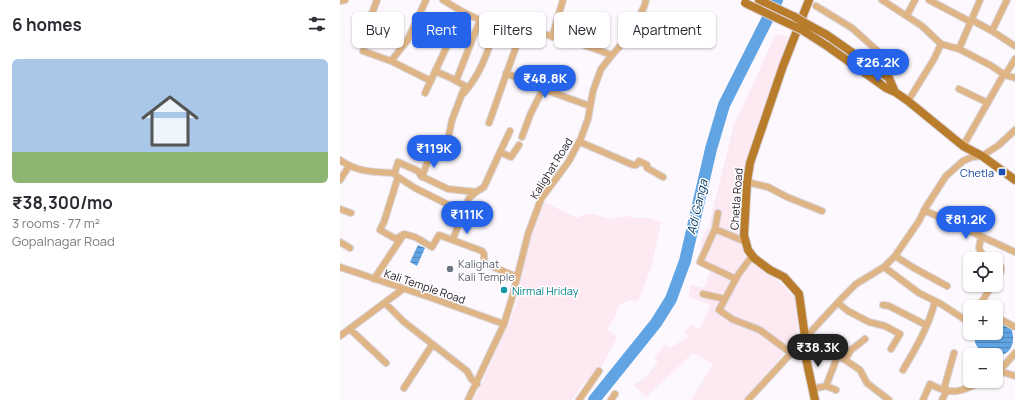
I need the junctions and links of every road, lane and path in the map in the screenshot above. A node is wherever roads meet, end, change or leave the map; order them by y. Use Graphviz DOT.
graph roads {
  1 [pos="346,0"];
  2 [pos="377,0"];
  3 [pos="426,0"];
  4 [pos="442,0"];
  5 [pos="563,0"];
  6 [pos="646,0"];
  7 [pos="759,0"];
  8 [pos="809,0"];
  9 [pos="882,0"];
  10 [pos="915,0"];
  11 [pos="929,0"];
  12 [pos="980,0"];
  13 [pos="1007,0"];
  14 [pos="340,1"];
  15 [pos="743,1"];
  16 [pos="816,6"];
  17 [pos="373,12"];
  18 [pos="462,12"];
  19 [pos="907,15"];
  20 [pos="971,21"];
  21 [pos="479,23"];
  22 [pos="804,27"];
  23 [pos="992,31"];
  24 [pos="546,36"];
  25 [pos="552,37"];
  26 [pos="941,44"];
  27 [pos="1015,46"];
  28 [pos="446,48"];
  29 [pos="488,48"];
  30 [pos="515,48"];
  31 [pos="959,49"];
  32 [pos="363,51"];
  33 [pos="612,55"];
  34 [pos="1015,59"];
  35 [pos="391,61"];
  36 [pos="874,68"];
  37 [pos="435,71"];
  38 [pos="506,73"];
  39 [pos="1004,74"];
  40 [pos="1015,78"];
  41 [pos="430,81"];
  42 [pos="456,81"];
  43 [pos="542,89"];
  44 [pos="959,89"];
  45 [pos="895,92"];
  46 [pos="425,93"];
  47 [pos="461,97"];
  48 [pos="908,101"];
  49 [pos="988,103"];
  50 [pos="590,106"];
  51 [pos="489,123"];
  52 [pos="1015,130"];
  53 [pos="510,131"];
  54 [pos="522,137"];
  55 [pos="580,142"];
  56 [pos="519,145"];
  57 [pos="964,146"];
  58 [pos="443,150"];
  59 [pos="500,152"];
  60 [pos="430,155"];
  61 [pos="982,156"];
  62 [pos="340,160"];
  63 [pos="349,166"];
  64 [pos="395,175"];
  65 [pos="422,177"];
  66 [pos="663,177"];
  67 [pos="340,180"];
  68 [pos="1015,180"];
  69 [pos="747,182"];
  70 [pos="476,192"];
  71 [pos="340,209"];
  72 [pos="924,210"];
  73 [pos="822,211"];
  74 [pos="464,212"];
  75 [pos="351,213"];
  76 [pos="718,213"];
  77 [pos="715,229"];
  78 [pos="404,234"];
  79 [pos="981,237"];
  80 [pos="453,239"];
  81 [pos="340,242"];
  82 [pos="746,242"];
  83 [pos="350,248"];
  84 [pos="981,252"];
  85 [pos="1015,252"];
  86 [pos="752,256"];
  87 [pos="896,256"];
  88 [pos="340,267"];
  89 [pos="884,267"];
  90 [pos="517,277"];
  91 [pos="374,279"];
  92 [pos="736,279"];
  93 [pos="947,286"];
  94 [pos="403,289"];
  95 [pos="703,294"];
  96 [pos="725,299"];
  97 [pos="934,301"];
  98 [pos="386,303"];
  99 [pos="838,303"];
  100 [pos="883,305"];
  101 [pos="963,318"];
  102 [pos="1003,321"];
  103 [pos="504,324"];
  104 [pos="926,325"];
  105 [pos="1015,327"];
  106 [pos="350,329"];
  107 [pos="340,336"];
  108 [pos="805,336"];
  109 [pos="865,340"];
  110 [pos="432,345"];
  111 [pos="805,347"];
  112 [pos="891,349"];
  113 [pos="954,352"];
  114 [pos="791,353"];
  115 [pos="1015,353"];
  116 [pos="838,355"];
  117 [pos="845,360"];
  118 [pos="386,363"];
  119 [pos="1003,366"];
  120 [pos="902,370"];
  121 [pos="599,371"];
  122 [pos="1003,373"];
  123 [pos="1015,376"];
  124 [pos="477,384"];
  125 [pos="826,386"];
  126 [pos="404,388"];
  127 [pos="968,388"];
  128 [pos="812,389"];
  129 [pos="836,390"];
  130 [pos="946,392"];
  131 [pos="615,394"];
  132 [pos="468,400"];
  133 [pos="579,400"];
  134 [pos="612,400"];
  135 [pos="748,400"];
  136 [pos="815,400"];
  137 [pos="888,400"];
  138 [pos="923,400"];
  139 [pos="942,400"];
  1 -- 14 [label="street"];
  2 -- 17 [label="street"];
  3 -- 35 [label="street"];
  4 -- 18 [label="street"];
  5 -- 25 [label="street"];
  6 -- 33 [label="street, Kalighat Road"];
  7 -- 22 [label="main road, bridge"];
  8 -- 69 [label="main road, Chetla Road"];
  9 -- 19 [label="street"];
  10 -- 19 [label="street"];
  11 -- 20 [label="street"];
  12 -- 20 [label="street"];
  13 -- 23 [label="street"];
  15 -- 22 [label="main road, bridge"];
  16 -- 36 [label="street"];
  19 -- 26 [label="street"];
  20 -- 23 [label="street"];
  20 -- 31 [label="street"];
  21 -- 42 [label="street"];
  22 -- 36 [label="main road"];
  22 -- 45 [label="main road"];
  23 -- 27 [label="street"];
  24 -- 25 [label="street"];
  25 -- 33 [label="street"];
  26 -- 31 [label="street"];
  26 -- 48 [label="street"];
  28 -- 37 [label="street"];
  29 -- 47 [label="street"];
  30 -- 38 [label="street"];
  31 -- 39 [label="street"];
  32 -- 35 [label="street"];
  33 -- 50 [label="street, Kalighat Road"];
  34 -- 39 [label="street"];
  35 -- 41 [label="street"];
  36 -- 45 [label="main road"];
  37 -- 41 [label="street"];
  37 -- 42 [label="street"];
  38 -- 43 [label="street"];
  38 -- 51 [label="street"];
  39 -- 40 [label="street"];
  39 -- 49 [label="street"];
  41 -- 46 [label="street"];
  42 -- 47 [label="street"];
  43 -- 50 [label="street"];
  43 -- 54 [label="street"];
  44 -- 49 [label="street"];
  45 -- 48 [label="main road"];
  47 -- 58 [label="street"];
  48 -- 57 [label="main road"];
  49 -- 57 [label="street"];
  50 -- 55 [label="street, Kalighat Road"];
  52 -- 61 [label="street"];
  53 -- 59 [label="street"];
  55 -- 66 [label="street"];
  55 -- 90 [label="street, Kalighat Road"];
  56 -- 59 [label="street"];
  57 -- 61 [label="main road"];
  59 -- 70 [label="street"];
  60 -- 65 [label="street"];
  61 -- 68 [label="main road"];
  61 -- 72 [label="street"];
  62 -- 63 [label="street"];
  63 -- 64 [label="street"];
  63 -- 67 [label="street"];
  64 -- 65 [label="street"];
  64 -- 74 [label="street"];
  64 -- 78 [label="street"];
  65 -- 70 [label="street"];
  69 -- 73 [label="street"];
  69 -- 82 [label="main road, Chetla Road"];
  70 -- 74 [label="street"];
  71 -- 75 [label="street"];
  72 -- 79 [label="street"];
  72 -- 87 [label="street"];
  74 -- 80 [label="street"];
  76 -- 77 [label="street"];
  77 -- 82 [label="street"];
  77 -- 92 [label="street"];
  78 -- 80 [label="street"];
  78 -- 91 [label="street"];
  79 -- 84 [label="street"];
  79 -- 85 [label="street"];
  80 -- 90 [label="street"];
  81 -- 83 [label="street"];
  82 -- 86 [label="main road, Chetla Road"];
  86 -- 92 [label="street"];
  86 -- 108 [label="main road, Chetla Road"];
  87 -- 89 [label="street"];
  87 -- 93 [label="street"];
  88 -- 91 [label="street, Kali Temple Road"];
  89 -- 97 [label="street"];
  89 -- 99 [label="street"];
  90 -- 103 [label="street, Kalighat Road"];
  91 -- 94 [label="street, Kali Temple Road"];
  92 -- 96 [label="street"];
  94 -- 98 [label="street"];
  94 -- 103 [label="street, Kali Temple Road"];
  95 -- 96 [label="street"];
  96 -- 114 [label="street"];
  97 -- 101 [label="street"];
  97 -- 104 [label="street"];
  98 -- 106 [label="street"];
  98 -- 110 [label="street"];
  99 -- 108 [label="street"];
  99 -- 112 [label="street"];
  100 -- 104 [label="street"];
  102 -- 105 [label="street"];
  103 -- 124 [label="street, Kalighat Road"];
  104 -- 120 [label="street"];
  106 -- 107 [label="street"];
  106 -- 118 [label="street"];
  108 -- 111 [label="main road, Chetla Road"];
  108 -- 114 [label="street"];
  109 -- 117 [label="street"];
  110 -- 124 [label="street"];
  110 -- 126 [label="street"];
  111 -- 116 [label="street"];
  111 -- 128 [label="main road, Chetla Road"];
  113 -- 130 [label="street"];
  114 -- 135 [label="street"];
  115 -- 119 [label="street"];
  116 -- 117 [label="street"];
  116 -- 125 [label="street"];
  117 -- 137 [label="street"];
  121 -- 133 [label="street"];
  122 -- 123 [label="street"];
  124 -- 132 [label="street, Kalighat Road"];
  125 -- 128 [label="street"];
  125 -- 129 [label="street"];
  127 -- 130 [label="street"];
  128 -- 136 [label="main road, Chetla Road"];
  130 -- 138 [label="street"];
  130 -- 139 [label="street"];
  131 -- 134 [label="street"];
}
